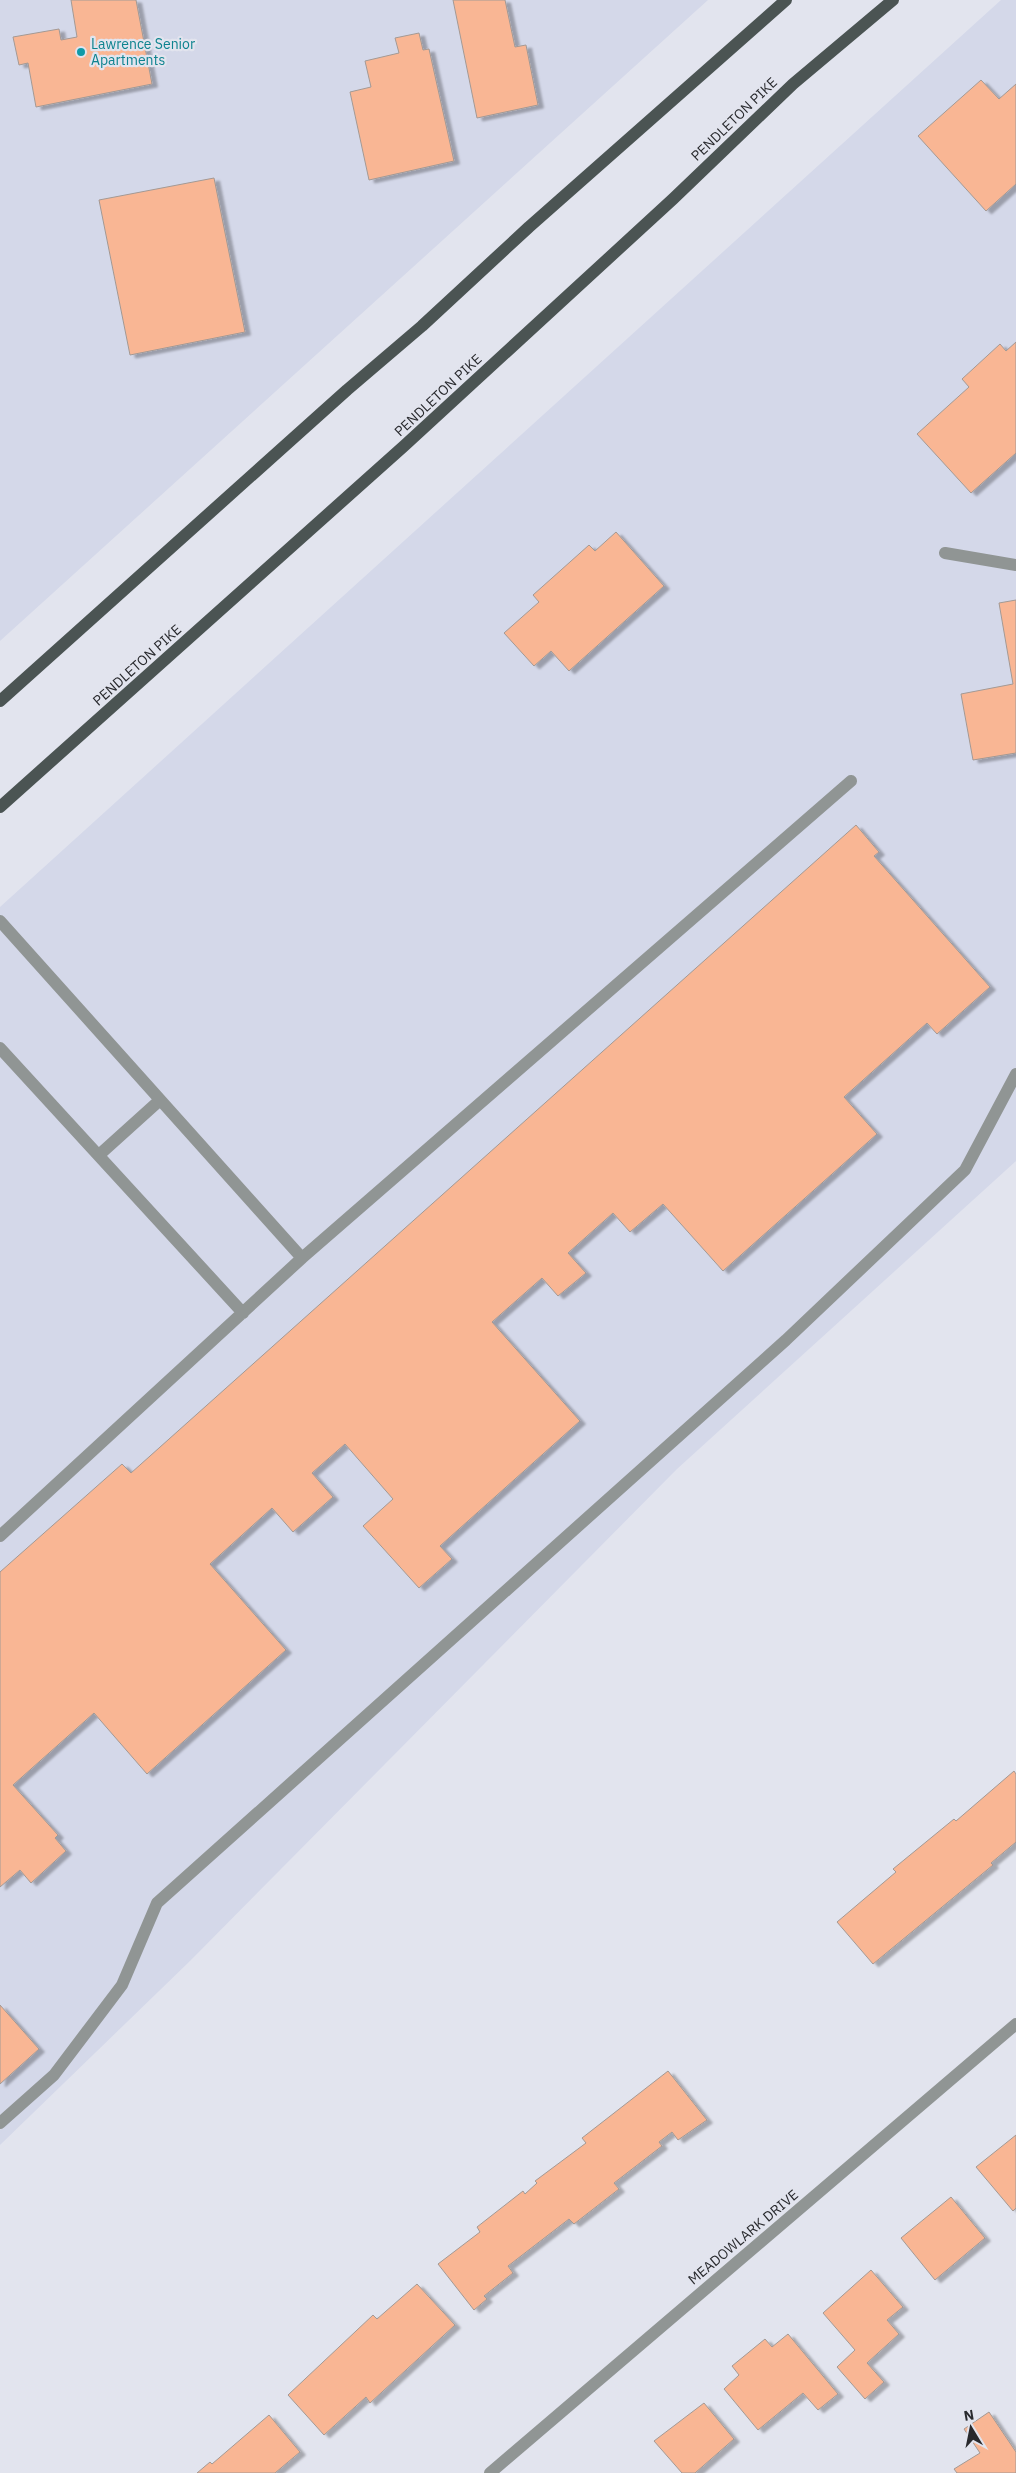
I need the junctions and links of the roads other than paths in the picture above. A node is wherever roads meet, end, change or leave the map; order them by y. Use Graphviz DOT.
graph roads {
  1 [pos="786,0"];
  2 [pos="892,0"];
  3 [pos="945,554"];
  4 [pos="1016,565"];
  5 [pos="0,701"];
  6 [pos="851,781"];
  7 [pos="0,808"];
  8 [pos="0,921"];
  9 [pos="0,1048"];
  10 [pos="1016,1074"];
  11 [pos="160,1100"];
  12 [pos="99,1156"];
  13 [pos="302,1258"];
  14 [pos="243,1313"];
  15 [pos="0,1536"];
  16 [pos="1016,2024"];
  17 [pos="0,2124"];
  18 [pos="490,2473"];
  1 -- 5 [label="main road"];
  2 -- 7 [label="main road, PENDLETON PIKE"];
  3 -- 4 [label="street"];
  6 -- 13 [label="street"];
  8 -- 11 [label="street"];
  9 -- 12 [label="street"];
  10 -- 17 [label="street"];
  11 -- 12 [label="street"];
  11 -- 13 [label="street"];
  12 -- 14 [label="street"];
  13 -- 14 [label="street"];
  14 -- 15 [label="street"];
  16 -- 18 [label="street, MEADOWLARK DRIVE"];
}
